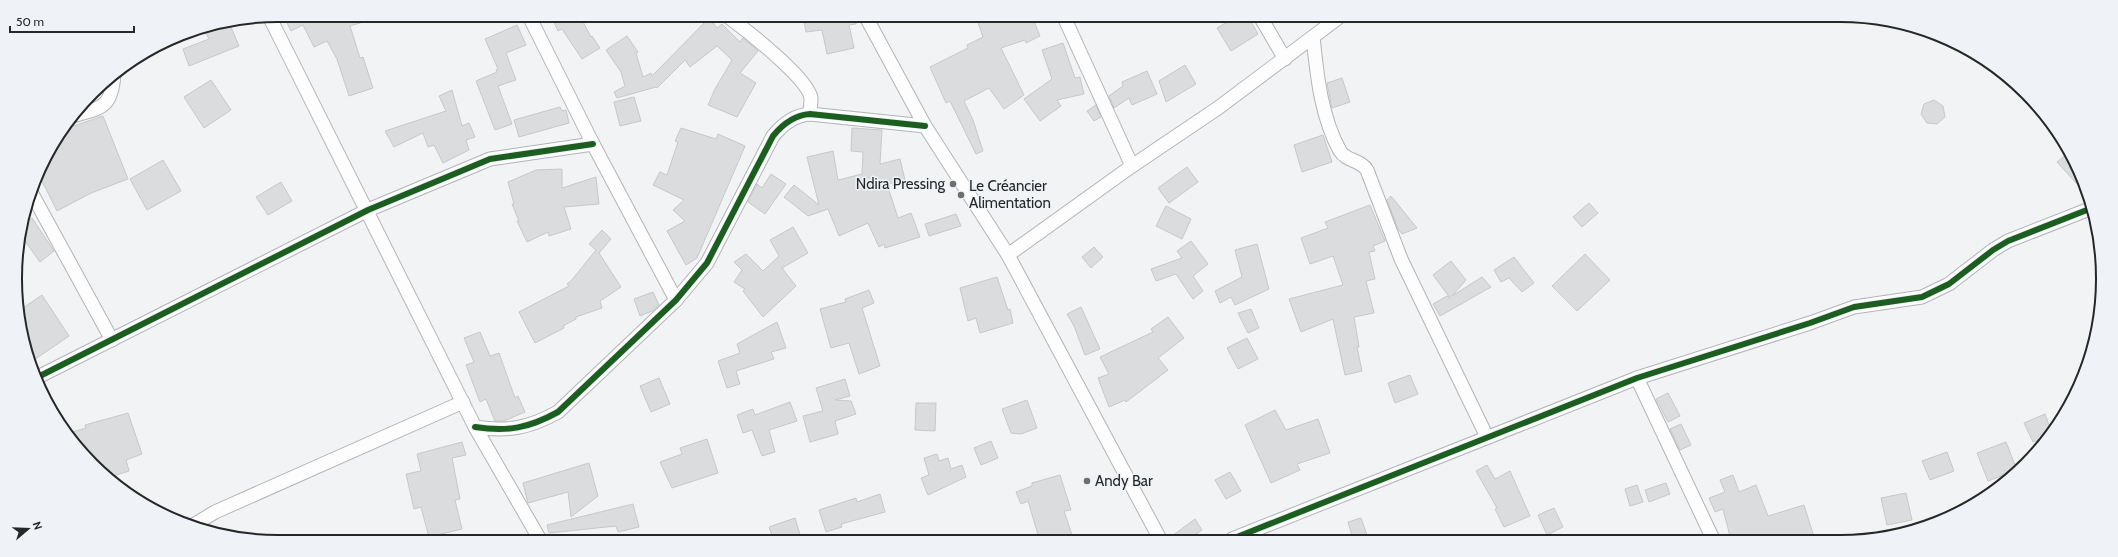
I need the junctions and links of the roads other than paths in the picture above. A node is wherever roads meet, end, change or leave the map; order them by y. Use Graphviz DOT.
graph roads {
  1 [pos="272,22"];
  2 [pos="532,22"];
  3 [pos="735,22"];
  4 [pos="869,22"];
  5 [pos="1066,22"];
  6 [pos="1263,22"];
  7 [pos="1333,22"];
  8 [pos="1313,37"];
  9 [pos="1285,58"];
  10 [pos="113,83"];
  11 [pos="83,113"];
  12 [pos="810,114"];
  13 [pos="925,126"];
  14 [pos="593,144"];
  15 [pos="1132,166"];
  16 [pos="35,199"];
  17 [pos="368,210"];
  18 [pos="2086,210"];
  19 [pos="1008,255"];
  20 [pos="676,300"];
  21 [pos="112,340"];
  22 [pos="41,375"];
  23 [pos="1637,378"];
  24 [pos="463,402"];
  25 [pos="475,427"];
  26 [pos="1487,438"];
  27 [pos="199,522"];
  28 [pos="537,535"];
  29 [pos="1158,535"];
  30 [pos="1242,535"];
  31 [pos="1711,535"];
  1 -- 17 [label="street"];
  2 -- 14 [label="street"];
  3 -- 12 [label="street"];
  4 -- 13 [label="street"];
  5 -- 15 [label="street"];
  6 -- 9 [label="street"];
  7 -- 8 [label="street"];
  8 -- 9 [label="street"];
  8 -- 26 [label="street"];
  9 -- 15 [label="street"];
  10 -- 11 [label="street"];
  12 -- 13 [label="street"];
  12 -- 20 [label="street"];
  13 -- 19 [label="street"];
  14 -- 17 [label="street"];
  14 -- 20 [label="street"];
  15 -- 19 [label="street"];
  16 -- 21 [label="street"];
  17 -- 21 [label="street"];
  17 -- 24 [label="street"];
  18 -- 23 [label="street"];
  19 -- 29 [label="street"];
  20 -- 25 [label="street"];
  21 -- 22 [label="street"];
  23 -- 26 [label="street"];
  23 -- 31 [label="street"];
  24 -- 25 [label="street"];
  24 -- 27 [label="street"];
  25 -- 28 [label="street"];
  26 -- 30 [label="street"];
}
